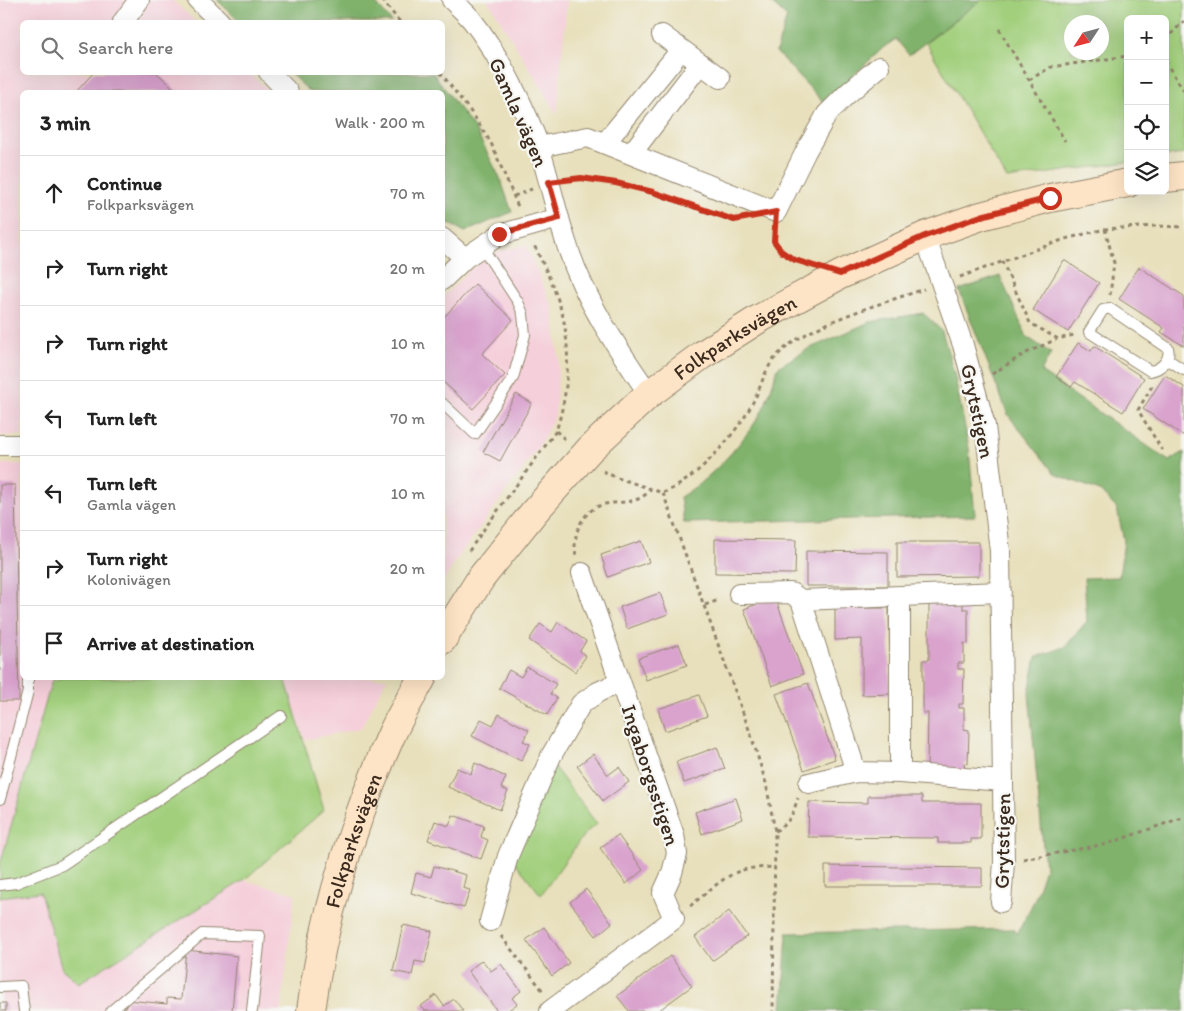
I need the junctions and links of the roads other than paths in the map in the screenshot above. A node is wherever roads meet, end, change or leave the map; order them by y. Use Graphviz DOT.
graph roads {
  1 [pos="139,0"];
  2 [pos="198,0"];
  3 [pos="452,0"];
  4 [pos="124,20"];
  5 [pos="218,20"];
  6 [pos="662,35"];
  7 [pos="681,50"];
  8 [pos="700,64"];
  9 [pos="880,67"];
  10 [pos="272,75"];
  11 [pos="720,78"];
  12 [pos="286,90"];
  13 [pos="605,143"];
  14 [pos="539,147"];
  15 [pos="631,154"];
  16 [pos="1184,176"];
  17 [pos="1169,178"];
  18 [pos="1124,184"];
  19 [pos="559,218"];
  20 [pos="925,236"];
  21 [pos="445,241"];
  22 [pos="482,247"];
  23 [pos="465,258"];
  24 [pos="445,277"];
  25 [pos="1167,360"];
  26 [pos="1184,370"];
  27 [pos="649,394"];
  28 [pos="445,407"];
  29 [pos="20,444"];
  30 [pos="0,445"];
  31 [pos="582,574"];
  32 [pos="1001,592"];
  33 [pos="739,594"];
  34 [pos="900,597"];
  35 [pos="801,600"];
  36 [pos="445,635"];
  37 [pos="28,680"];
  38 [pos="421,680"];
  39 [pos="620,682"];
  40 [pos="281,716"];
  41 [pos="856,772"];
  42 [pos="900,773"];
  43 [pos="1003,781"];
  44 [pos="809,784"];
  45 [pos="0,799"];
  46 [pos="0,885"];
  47 [pos="1001,902"];
  48 [pos="490,921"];
  49 [pos="0,987"];
  50 [pos="552,1009"];
  51 [pos="24,1011"];
  52 [pos="111,1011"];
  53 [pos="252,1011"];
  54 [pos="311,1011"];
  1 -- 4 [label="street"];
  2 -- 5 [label="street"];
  3 -- 14 [label="street, Gamla vägen"];
  6 -- 7 [label="street"];
  7 -- 8 [label="street"];
  7 -- 13 [label="street"];
  8 -- 11 [label="street"];
  8 -- 15 [label="street"];
  9 -- 15 [label="street"];
  10 -- 12 [label="street"];
  13 -- 14 [label="street"];
  13 -- 15 [label="street"];
  14 -- 19 [label="street, Gamla vägen"];
  16 -- 17 [label="main road"];
  18 -- 20 [label="main road, Folkparksvägen"];
  19 -- 22 [label="street"];
  19 -- 27 [label="street, Gamla vägen"];
  20 -- 27 [label="main road, Folkparksvägen"];
  20 -- 32 [label="street, Grytstigen"];
  21 -- 23 [label="street"];
  22 -- 23 [label="street"];
  22 -- 28 [label="lane"];
  23 -- 24 [label="street"];
  25 -- 25 [label="lane"];
  25 -- 26 [label="lane"];
  27 -- 36 [label="main road, Folkparksvägen"];
  29 -- 30 [label="street"];
  31 -- 39 [label="street, Ingaborgsstigen"];
  32 -- 34 [label="street"];
  32 -- 43 [label="street, Grytstigen"];
  33 -- 35 [label="street"];
  34 -- 35 [label="street"];
  34 -- 42 [label="street"];
  35 -- 41 [label="street"];
  37 -- 45 [label="lane"];
  38 -- 54 [label="main road, Folkparksvägen"];
  39 -- 48 [label="street, Ingaborgsstigen"];
  39 -- 50 [label="street, Ingaborgsstigen"];
  40 -- 46 [label="lane"];
  41 -- 42 [label="street, Grytstigen"];
  41 -- 44 [label="street, Grytstigen"];
  42 -- 43 [label="street, Grytstigen"];
  43 -- 47 [label="street, Grytstigen"];
  49 -- 51 [label="lane"];
  52 -- 53 [label="lane"];
}
